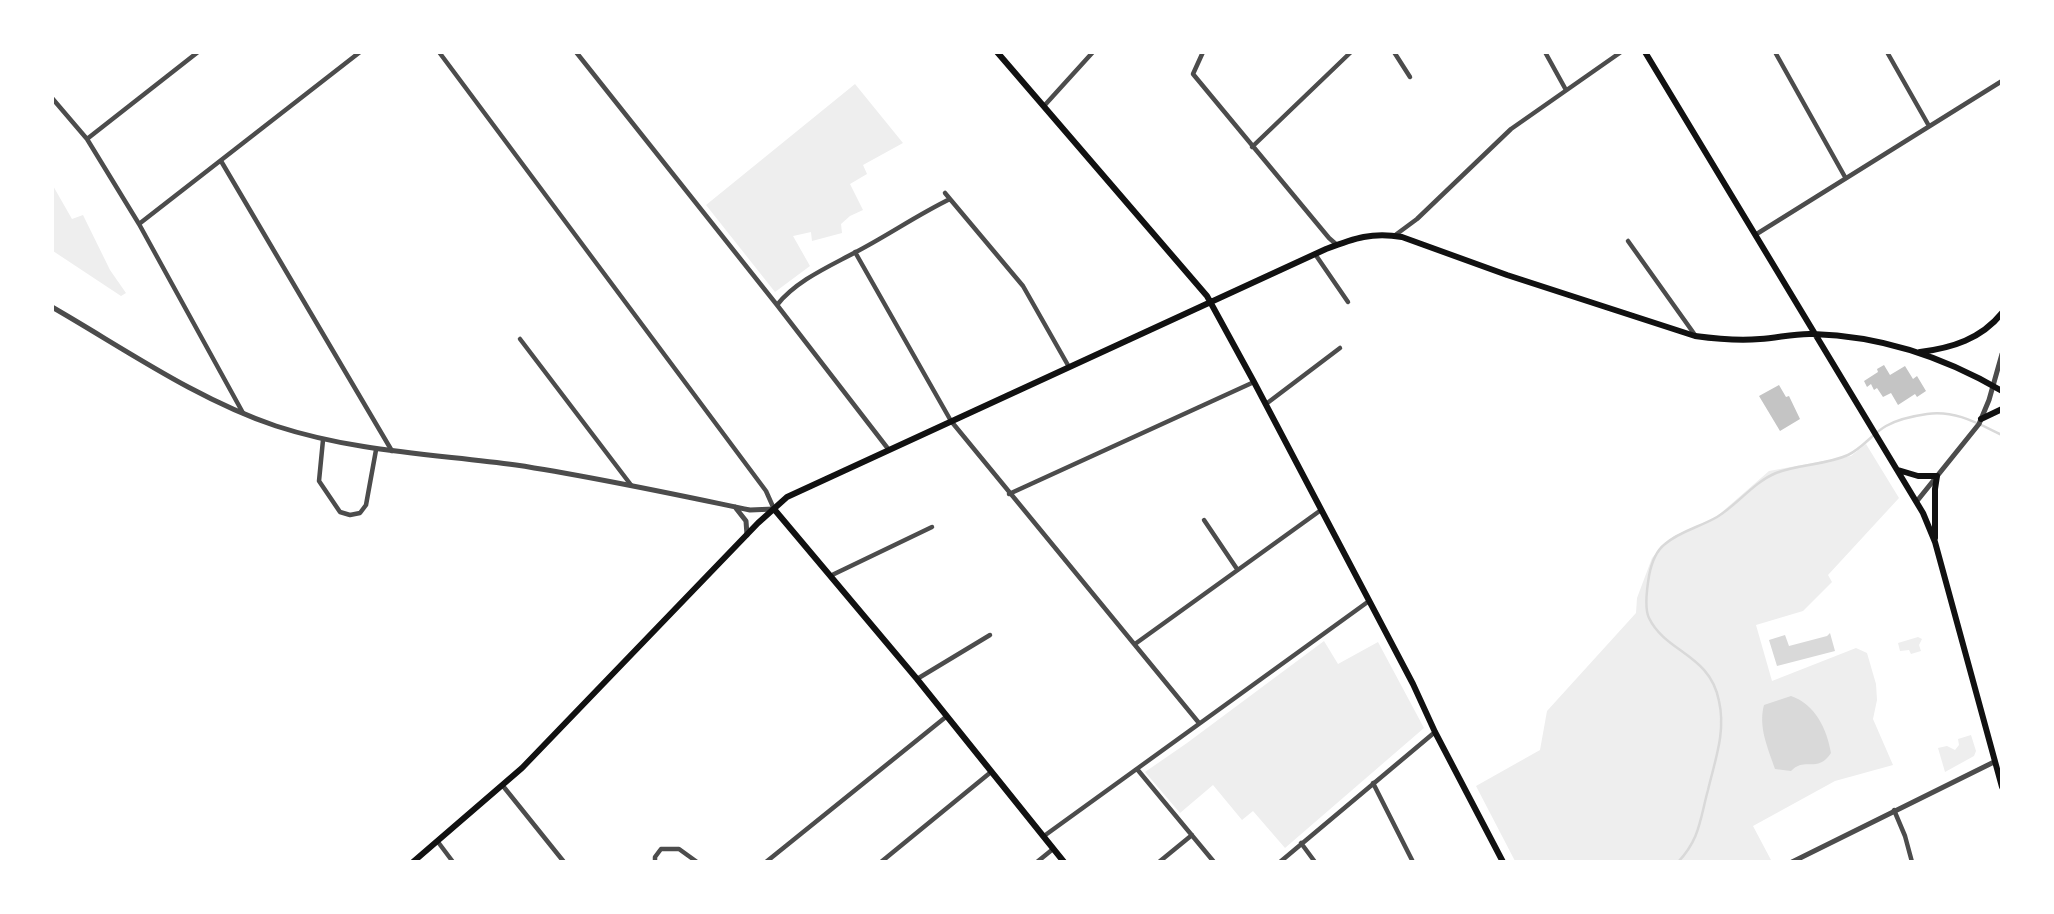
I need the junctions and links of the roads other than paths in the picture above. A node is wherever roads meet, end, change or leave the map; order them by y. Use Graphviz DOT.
graph roads {
  1 [pos="198,52"];
  2 [pos="360,52"];
  3 [pos="439,52"];
  4 [pos="576,52"];
  5 [pos="997,52"];
  6 [pos="1093,52"];
  7 [pos="1352,52"];
  8 [pos="1394,52"];
  9 [pos="1545,52"];
  10 [pos="1620,52"];
  11 [pos="1645,52"];
  12 [pos="1774,52"];
  13 [pos="1887,52"];
  14 [pos="1202,53"];
  15 [pos="189,55"];
  16 [pos="1410,77"];
  17 [pos="2001,81"];
  18 [pos="1566,90"];
  19 [pos="52,98"];
  20 [pos="1044,106"];
  21 [pos="1928,125"];
  22 [pos="87,139"];
  23 [pos="1252,147"];
  24 [pos="221,160"];
  25 [pos="1845,177"];
  26 [pos="945,193"];
  27 [pos="950,199"];
  28 [pos="139,224"];
  29 [pos="1755,235"];
  30 [pos="1394,236"];
  31 [pos="1628,241"];
  32 [pos="1337,245"];
  33 [pos="855,252"];
  34 [pos="1315,254"];
  35 [pos="1349,302"];
  36 [pos="1211,303"];
  37 [pos="778,305"];
  38 [pos="52,307"];
  39 [pos="2001,313"];
  40 [pos="1815,334"];
  41 [pos="1695,336"];
  42 [pos="520,339"];
  43 [pos="1340,348"];
  44 [pos="1920,352"];
  45 [pos="2001,354"];
  46 [pos="1069,367"];
  47 [pos="1255,382"];
  48 [pos="1992,386"];
  49 [pos="2001,391"];
  50 [pos="1266,404"];
  51 [pos="2001,409"];
  52 [pos="243,413"];
  53 [pos="1981,419"];
  54 [pos="951,421"];
  55 [pos="323,440"];
  56 [pos="376,450"];
  57 [pos="889,450"];
  58 [pos="392,451"];
  59 [pos="1898,470"];
  60 [pos="1937,476"];
  61 [pos="631,486"];
  62 [pos="1009,494"];
  63 [pos="1917,501"];
  64 [pos="735,507"];
  65 [pos="774,509"];
  66 [pos="1321,510"];
  67 [pos="1204,520"];
  68 [pos="932,527"];
  69 [pos="747,535"];
  70 [pos="1935,542"];
  71 [pos="1237,569"];
  72 [pos="830,576"];
  73 [pos="1369,601"];
  74 [pos="990,635"];
  75 [pos="1135,644"];
  76 [pos="917,679"];
  77 [pos="947,716"];
  78 [pos="1199,723"];
  79 [pos="1435,732"];
  80 [pos="1994,762"];
  81 [pos="1136,769"];
  82 [pos="991,772"];
  83 [pos="1373,783"];
  84 [pos="503,786"];
  85 [pos="2001,787"];
  86 [pos="1894,810"];
  87 [pos="1192,835"];
  88 [pos="1044,836"];
  89 [pos="438,842"];
  90 [pos="1301,843"];
  91 [pos="1054,848"];
  92 [pos="695,861"];
  93 [pos="413,862"];
  94 [pos="453,862"];
  95 [pos="564,862"];
  96 [pos="655,862"];
  97 [pos="766,862"];
  98 [pos="881,862"];
  99 [pos="1037,862"];
  100 [pos="1064,862"];
  101 [pos="1159,862"];
  102 [pos="1214,862"];
  103 [pos="1280,862"];
  104 [pos="1315,862"];
  105 [pos="1413,862"];
  106 [pos="1503,862"];
  107 [pos="1793,862"];
  108 [pos="1912,862"];
  1 -- 15 [label="street"];
  2 -- 24 [label="street"];
  3 -- 65 [label="street"];
  4 -- 37 [label="street"];
  5 -- 20 [label="main road"];
  6 -- 20 [label="street"];
  7 -- 23 [label="street"];
  8 -- 16 [label="street"];
  9 -- 18 [label="street"];
  10 -- 18 [label="street"];
  11 -- 29 [label="main road"];
  12 -- 25 [label="street"];
  13 -- 21 [label="street"];
  14 -- 23 [label="street"];
  15 -- 22 [label="street"];
  17 -- 21 [label="street"];
  18 -- 30 [label="street"];
  19 -- 22 [label="street"];
  20 -- 36 [label="main road"];
  21 -- 25 [label="street"];
  22 -- 28 [label="street"];
  23 -- 32 [label="street"];
  24 -- 28 [label="street"];
  24 -- 58 [label="street"];
  25 -- 29 [label="street"];
  26 -- 27 [label="street"];
  27 -- 33 [label="street"];
  27 -- 46 [label="street"];
  28 -- 52 [label="street"];
  29 -- 40 [label="main road"];
  30 -- 32 [label="main road"];
  30 -- 41 [label="main road"];
  31 -- 41 [label="street"];
  32 -- 34 [label="main road"];
  33 -- 37 [label="street"];
  33 -- 54 [label="street"];
  34 -- 35 [label="street"];
  34 -- 36 [label="main road"];
  36 -- 46 [label="main road"];
  36 -- 47 [label="main road"];
  37 -- 57 [label="street"];
  38 -- 52 [label="street"];
  39 -- 44 [label="main road"];
  40 -- 41 [label="main road"];
  40 -- 44 [label="main road"];
  40 -- 59 [label="main road"];
  42 -- 61 [label="street"];
  43 -- 50 [label="street"];
  44 -- 48 [label="main road"];
  45 -- 48 [label="street"];
  46 -- 54 [label="main road"];
  47 -- 50 [label="main road"];
  47 -- 62 [label="street"];
  48 -- 49 [label="main road"];
  48 -- 53 [label="street"];
  50 -- 66 [label="main road"];
  51 -- 53 [label="main road"];
  52 -- 55 [label="street"];
  53 -- 60 [label="street"];
  54 -- 57 [label="main road"];
  54 -- 62 [label="street"];
  55 -- 56 [label="street"];
  55 -- 56 [label="street"];
  56 -- 58 [label="street"];
  57 -- 65 [label="main road"];
  58 -- 61 [label="street"];
  59 -- 60 [label="main road"];
  59 -- 63 [label="main road"];
  60 -- 63 [label="street"];
  60 -- 70 [label="main road"];
  61 -- 64 [label="street"];
  62 -- 75 [label="street"];
  63 -- 70 [label="main road"];
  64 -- 65 [label="street"];
  64 -- 69 [label="street"];
  65 -- 69 [label="main road"];
  65 -- 72 [label="main road"];
  66 -- 71 [label="street"];
  66 -- 73 [label="main road"];
  67 -- 71 [label="street"];
  68 -- 72 [label="street"];
  69 -- 84 [label="main road"];
  70 -- 80 [label="main road"];
  71 -- 75 [label="street"];
  72 -- 76 [label="main road"];
  73 -- 78 [label="street"];
  73 -- 79 [label="main road"];
  74 -- 76 [label="street"];
  75 -- 78 [label="street"];
  76 -- 77 [label="main road"];
  77 -- 82 [label="main road"];
  77 -- 97 [label="street"];
  78 -- 81 [label="street"];
  79 -- 83 [label="street"];
  79 -- 106 [label="main road"];
  80 -- 85 [label="main road"];
  80 -- 86 [label="street"];
  81 -- 87 [label="street"];
  81 -- 88 [label="street"];
  82 -- 88 [label="main road"];
  82 -- 98 [label="street"];
  83 -- 90 [label="street"];
  83 -- 105 [label="street"];
  84 -- 89 [label="main road"];
  84 -- 95 [label="street"];
  86 -- 107 [label="street"];
  86 -- 108 [label="street"];
  87 -- 101 [label="street"];
  87 -- 102 [label="street"];
  88 -- 91 [label="main road"];
  89 -- 93 [label="main road"];
  89 -- 94 [label="street"];
  90 -- 103 [label="street"];
  90 -- 104 [label="street"];
  91 -- 99 [label="street"];
  91 -- 100 [label="main road"];
  92 -- 96 [label="street"];
}
